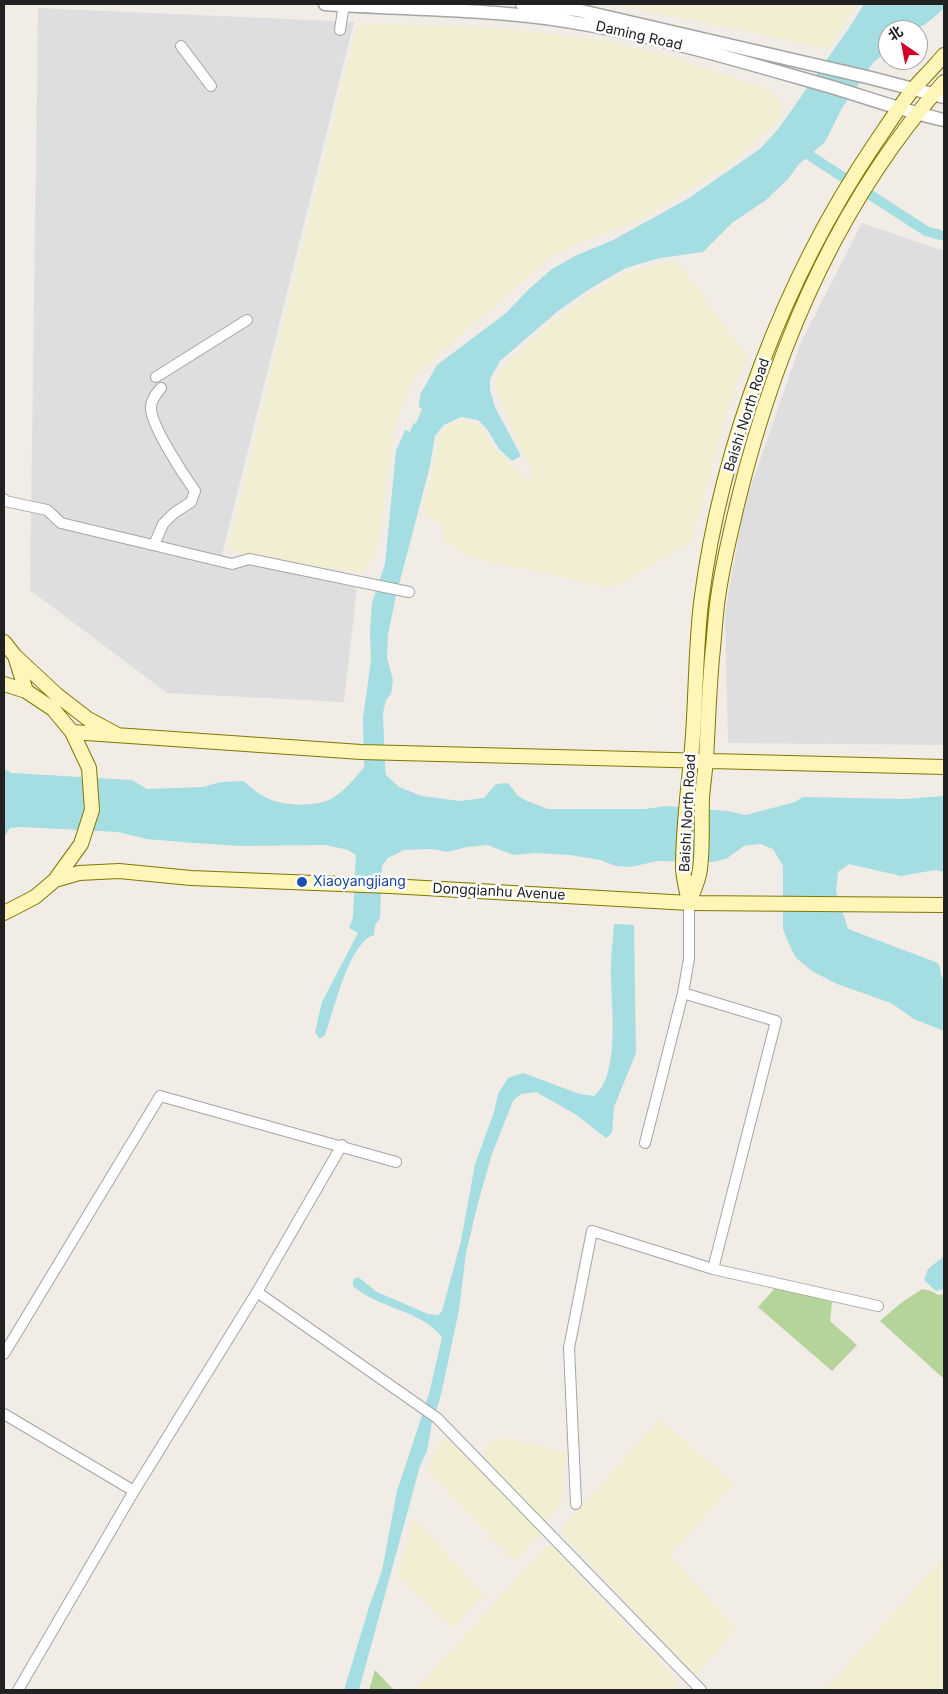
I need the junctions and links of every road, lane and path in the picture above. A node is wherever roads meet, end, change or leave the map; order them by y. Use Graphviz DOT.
graph roads {
  1 [pos="325,4"];
  2 [pos="344,4"];
  3 [pos="522,4"];
  4 [pos="340,30"];
  5 [pos="181,46"];
  6 [pos="944,55"];
  7 [pos="944,82"];
  8 [pos="211,86"];
  9 [pos="913,89"];
  10 [pos="939,96"];
  11 [pos="900,108"];
  12 [pos="917,114"];
  13 [pos="944,120"];
  14 [pos="247,320"];
  15 [pos="156,378"];
  16 [pos="161,388"];
  17 [pos="4,499"];
  18 [pos="154,545"];
  19 [pos="409,592"];
  20 [pos="4,642"];
  21 [pos="15,656"];
  22 [pos="4,684"];
  23 [pos="26,691"];
  24 [pos="72,732"];
  25 [pos="121,737"];
  26 [pos="691,760"];
  27 [pos="706,760"];
  28 [pos="944,766"];
  29 [pos="55,880"];
  30 [pos="688,903"];
  31 [pos="944,905"];
  32 [pos="4,913"];
  33 [pos="683,993"];
  34 [pos="645,1143"];
  35 [pos="342,1145"];
  36 [pos="396,1162"];
  37 [pos="713,1269"];
  38 [pos="257,1292"];
  39 [pos="878,1306"];
  40 [pos="4,1354"];
  41 [pos="4,1414"];
  42 [pos="134,1491"];
  43 [pos="576,1504"];
  44 [pos="18,1690"];
  45 [pos="701,1690"];
  1 -- 2 [label="street, Daming Road"];
  2 -- 4 [label="street"];
  2 -- 11 [label="street, Daming Road"];
  3 -- 9 [label="street, Daming Road"];
  5 -- 8 [label="street"];
  6 -- 9 [label="main road, Baishi North Road"];
  7 -- 10 [label="main road, Baishi North Road"];
  9 -- 10 [label="street, Daming Road"];
  9 -- 11 [label="main road, Baishi North Road"];
  10 -- 12 [label="main road, Baishi North Road"];
  11 -- 12 [label="street, Daming Road"];
  11 -- 26 [label="main road, Baishi North Road"];
  12 -- 13 [label="street, Daming Road"];
  12 -- 27 [label="main road, Baishi North Road"];
  14 -- 15 [label="street"];
  16 -- 18 [label="street"];
  17 -- 18 [label="street"];
  18 -- 19 [label="street"];
  20 -- 21 [label="main road"];
  21 -- 23 [label="main road"];
  21 -- 25 [label="main road"];
  22 -- 23 [label="main road"];
  23 -- 24 [label="main road"];
  24 -- 25 [label="main road"];
  24 -- 29 [label="main road"];
  25 -- 26 [label="main road"];
  26 -- 27 [label="main road"];
  26 -- 30 [label="main road, Baishi North Road"];
  27 -- 28 [label="main road"];
  27 -- 30 [label="main road, Baishi North Road"];
  29 -- 30 [label="main road, Dongqianhu Avenue"];
  29 -- 32 [label="main road"];
  30 -- 31 [label="main road, Dongqianhu Avenue"];
  30 -- 33 [label="street"];
  33 -- 34 [label="street"];
  33 -- 37 [label="street"];
  35 -- 36 [label="street"];
  35 -- 38 [label="street"];
  35 -- 40 [label="street"];
  37 -- 39 [label="street"];
  37 -- 43 [label="street"];
  38 -- 42 [label="street"];
  38 -- 45 [label="street"];
  41 -- 42 [label="street"];
  42 -- 44 [label="street"];
}
